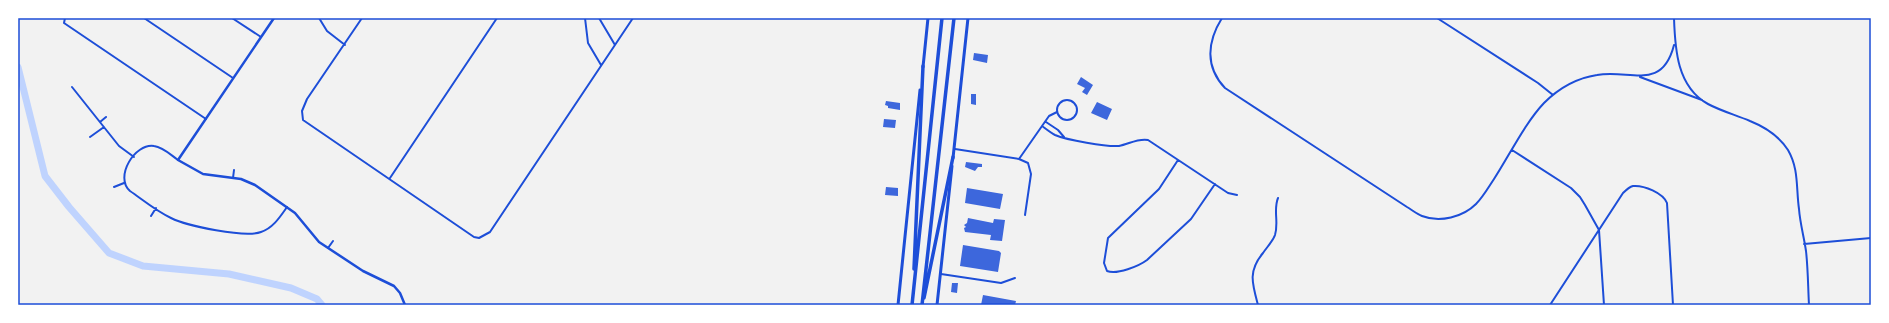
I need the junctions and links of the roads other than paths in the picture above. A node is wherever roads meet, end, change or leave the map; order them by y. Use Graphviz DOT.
graph roads {
  1 [pos="65,18"];
  2 [pos="144,18"];
  3 [pos="232,18"];
  4 [pos="274,18"];
  5 [pos="319,18"];
  6 [pos="362,18"];
  7 [pos="497,18"];
  8 [pos="585,18"];
  9 [pos="599,18"];
  10 [pos="633,18"];
  11 [pos="928,18"];
  12 [pos="942,18"];
  13 [pos="954,18"];
  14 [pos="968,18"];
  15 [pos="1222,18"];
  16 [pos="1437,18"];
  17 [pos="1674,18"];
  18 [pos="261,37"];
  19 [pos="345,44"];
  20 [pos="616,45"];
  21 [pos="1674,45"];
  22 [pos="601,65"];
  23 [pos="923,66"];
  24 [pos="1634,76"];
  25 [pos="233,78"];
  26 [pos="72,87"];
  27 [pos="1553,95"];
  28 [pos="1703,100"];
  29 [pos="1057,112"];
  30 [pos="106,117"];
  31 [pos="206,119"];
  32 [pos="100,122"];
  33 [pos="1046,122"];
  34 [pos="1042,126"];
  35 [pos="104,127"];
  36 [pos="90,137"];
  37 [pos="1064,138"];
  38 [pos="954,149"];
  39 [pos="1512,150"];
  40 [pos="134,157"];
  41 [pos="953,157"];
  42 [pos="1019,159"];
  43 [pos="178,160"];
  44 [pos="1178,160"];
  45 [pos="234,170"];
  46 [pos="233,178"];
  47 [pos="390,178"];
  48 [pos="124,183"];
  49 [pos="1215,184"];
  50 [pos="114,187"];
  51 [pos="1237,195"];
  52 [pos="1278,198"];
  53 [pos="287,207"];
  54 [pos="156,208"];
  55 [pos="1024,215"];
  56 [pos="151,216"];
  57 [pos="1599,230"];
  58 [pos="1871,238"];
  59 [pos="333,241"];
  60 [pos="1804,244"];
  61 [pos="328,248"];
  62 [pos="941,274"];
  63 [pos="1015,278"];
  64 [pos="914,285"];
  65 [pos="405,305"];
  66 [pos="898,305"];
  67 [pos="912,305"];
  68 [pos="922,305"];
  69 [pos="937,305"];
  70 [pos="1258,305"];
  71 [pos="1550,305"];
  72 [pos="1604,305"];
  73 [pos="1673,305"];
  74 [pos="1809,305"];
  1 -- 31 [label="street"];
  2 -- 25 [label="street"];
  3 -- 18 [label="street"];
  4 -- 18 [label="street"];
  5 -- 19 [label="street"];
  6 -- 19 [label="street"];
  7 -- 47 [label="street"];
  8 -- 22 [label="street"];
  9 -- 20 [label="street"];
  10 -- 20 [label="street"];
  11 -- 23 [label="main road"];
  12 -- 64 [label="highway"];
  13 -- 68 [label="highway"];
  14 -- 38 [label="main road"];
  15 -- 39 [label="street"];
  16 -- 27 [label="street"];
  17 -- 21 [label="street"];
  18 -- 25 [label="street"];
  19 -- 47 [label="street"];
  20 -- 22 [label="street"];
  21 -- 24 [label="street"];
  21 -- 28 [label="street"];
  22 -- 47 [label="street"];
  23 -- 64 [label="highway"];
  23 -- 66 [label="main road"];
  24 -- 27 [label="street"];
  24 -- 28 [label="street"];
  25 -- 31 [label="street"];
  26 -- 32 [label="street"];
  27 -- 39 [label="street"];
  28 -- 60 [label="street"];
  29 -- 29 [label="street"];
  29 -- 33 [label="street"];
  30 -- 32 [label="street"];
  31 -- 43 [label="street"];
  32 -- 35 [label="street"];
  33 -- 34 [label="street"];
  33 -- 37 [label="street"];
  34 -- 37 [label="street"];
  34 -- 42 [label="street"];
  35 -- 36 [label="street"];
  35 -- 40 [label="street"];
  37 -- 44 [label="street"];
  38 -- 41 [label="main road"];
  38 -- 42 [label="street"];
  39 -- 57 [label="street"];
  40 -- 43 [label="street"];
  40 -- 48 [label="street"];
  41 -- 62 [label="main road"];
  41 -- 68 [label="highway"];
  42 -- 55 [label="street"];
  43 -- 46 [label="street"];
  44 -- 49 [label="street"];
  44 -- 49 [label="street"];
  45 -- 46 [label="street"];
  46 -- 53 [label="street"];
  48 -- 50 [label="street"];
  48 -- 54 [label="street"];
  49 -- 51 [label="street"];
  52 -- 70 [label="street"];
  53 -- 54 [label="street"];
  53 -- 61 [label="street"];
  54 -- 56 [label="street"];
  57 -- 71 [label="street"];
  57 -- 72 [label="street"];
  57 -- 73 [label="street"];
  58 -- 60 [label="street"];
  59 -- 61 [label="street"];
  60 -- 74 [label="street"];
  61 -- 65 [label="street"];
  62 -- 63 [label="street"];
  62 -- 69 [label="main road"];
  64 -- 67 [label="highway"];
}
